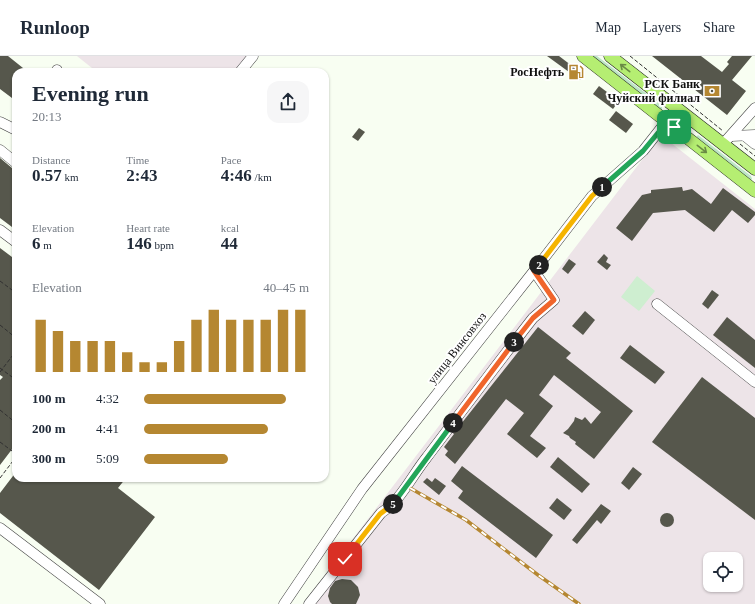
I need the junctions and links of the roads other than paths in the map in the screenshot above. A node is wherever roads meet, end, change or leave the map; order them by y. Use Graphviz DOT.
graph roads {
  1 [pos="253,56"];
  2 [pos="583,56"];
  3 [pos="610,56"];
  4 [pos="243,68"];
  5 [pos="678,108"];
  6 [pos="755,108"];
  7 [pos="0,122"];
  8 [pos="667,122"];
  9 [pos="12,126"];
  10 [pos="750,135"];
  11 [pos="727,140"];
  12 [pos="755,144"];
  13 [pos="0,150"];
  14 [pos="12,160"];
  15 [pos="755,169"];
  16 [pos="754,189"];
  17 [pos="0,230"];
  18 [pos="12,239"];
  19 [pos="534,271"];
  20 [pos="657,304"];
  21 [pos="755,382"];
  22 [pos="0,528"];
  23 [pos="100,604"];
  24 [pos="284,604"];
  25 [pos="309,604"];
  1 -- 4 [label="street"];
  2 -- 8 [label="main road"];
  5 -- 3 [label="main road, one-way"];
  5 -- 8 [label="street, улица Винсовхоз"];
  5 -- 11 [label="main road"];
  6 -- 11 [label="street"];
  7 -- 9 [label="street"];
  8 -- 16 [label="main road, one-way"];
  8 -- 19 [label="street, улица Винсовхоз"];
  10 -- 11 [label="street"];
  10 -- 12 [label="street"];
  11 -- 15 [label="main road"];
  13 -- 14 [label="street"];
  17 -- 18 [label="street"];
  19 -- 24 [label="street, улица Винсовхоз"];
  19 -- 25 [label="street"];
  20 -- 21 [label="street"];
  22 -- 23 [label="street"];
}
